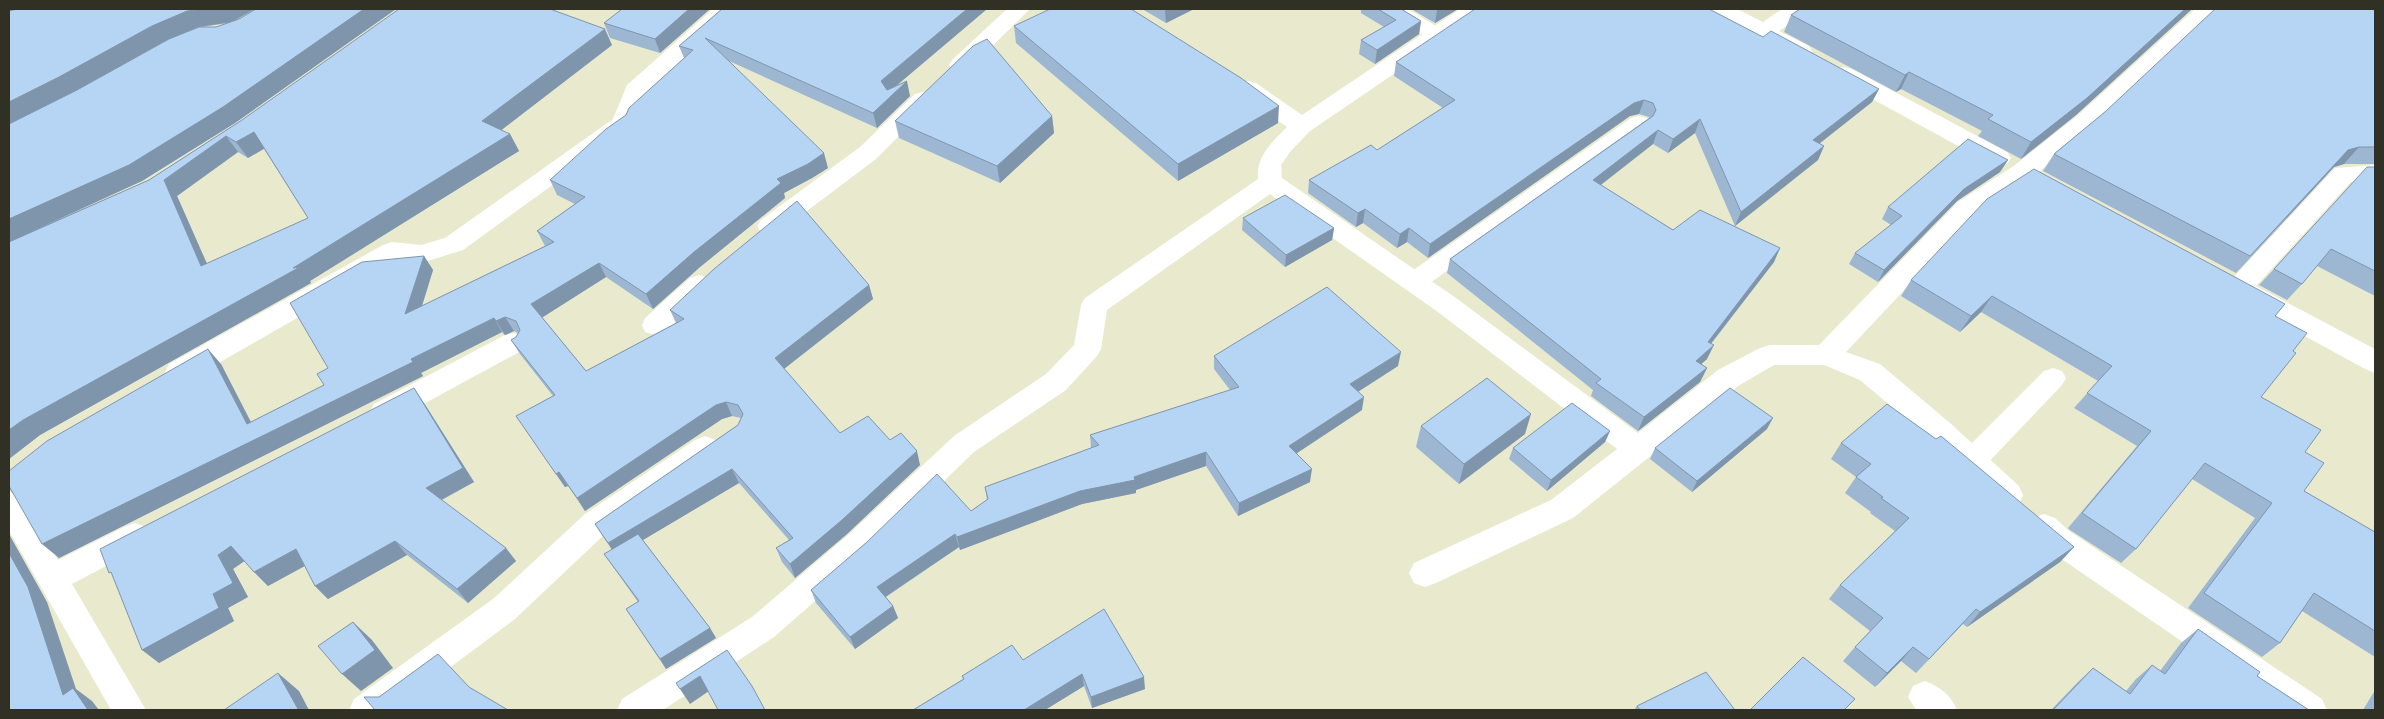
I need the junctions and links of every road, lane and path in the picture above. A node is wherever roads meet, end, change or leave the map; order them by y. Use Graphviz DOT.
graph roads {
  1 [pos="724,9"];
  2 [pos="1019,9"];
  3 [pos="1394,9"];
  4 [pos="1474,9"];
  5 [pos="1721,9"];
  6 [pos="1796,9"];
  7 [pos="2207,9"];
  8 [pos="1764,31"];
  9 [pos="1437,35"];
  10 [pos="1233,78"];
  11 [pos="1639,123"];
  12 [pos="1302,126"];
  13 [pos="2375,173"];
  14 [pos="2032,176"];
  15 [pos="1270,182"];
  16 [pos="754,239"];
  17 [pos="717,269"];
  18 [pos="1414,282"];
  19 [pos="655,325"];
  20 [pos="513,343"];
  21 [pos="1826,355"];
  22 [pos="2375,362"];
  23 [pos="2053,378"];
  24 [pos="162,382"];
  25 [pos="362,422"];
  26 [pos="725,434"];
  27 [pos="1639,450"];
  28 [pos="1972,461"];
  29 [pos="9,504"];
  30 [pos="155,526"];
  31 [pos="1425,573"];
  32 [pos="52,579"];
  33 [pos="129,710"];
  34 [pos="366,710"];
  35 [pos="634,710"];
  36 [pos="2310,710"];
  1 -- 24 [label="street"];
  2 -- 16 [label="street"];
  3 -- 9 [label="lane"];
  4 -- 9 [label="street"];
  5 -- 8 [label="street"];
  6 -- 8 [label="street"];
  7 -- 14 [label="street"];
  8 -- 14 [label="street"];
  9 -- 12 [label="street"];
  10 -- 12 [label="street"];
  11 -- 18 [label="lane"];
  12 -- 15 [label="street"];
  13 -- 22 [label="street"];
  14 -- 21 [label="street"];
  15 -- 18 [label="street"];
  15 -- 35 [label="street"];
  17 -- 19 [label="street"];
  18 -- 27 [label="street"];
  20 -- 25 [label="street"];
  21 -- 27 [label="street"];
  21 -- 28 [label="street"];
  23 -- 28 [label="lane"];
  26 -- 34 [label="street"];
  27 -- 31 [label="street"];
  28 -- 36 [label="street"];
  29 -- 32 [label="street"];
  30 -- 32 [label="street"];
  32 -- 33 [label="street"];
}
